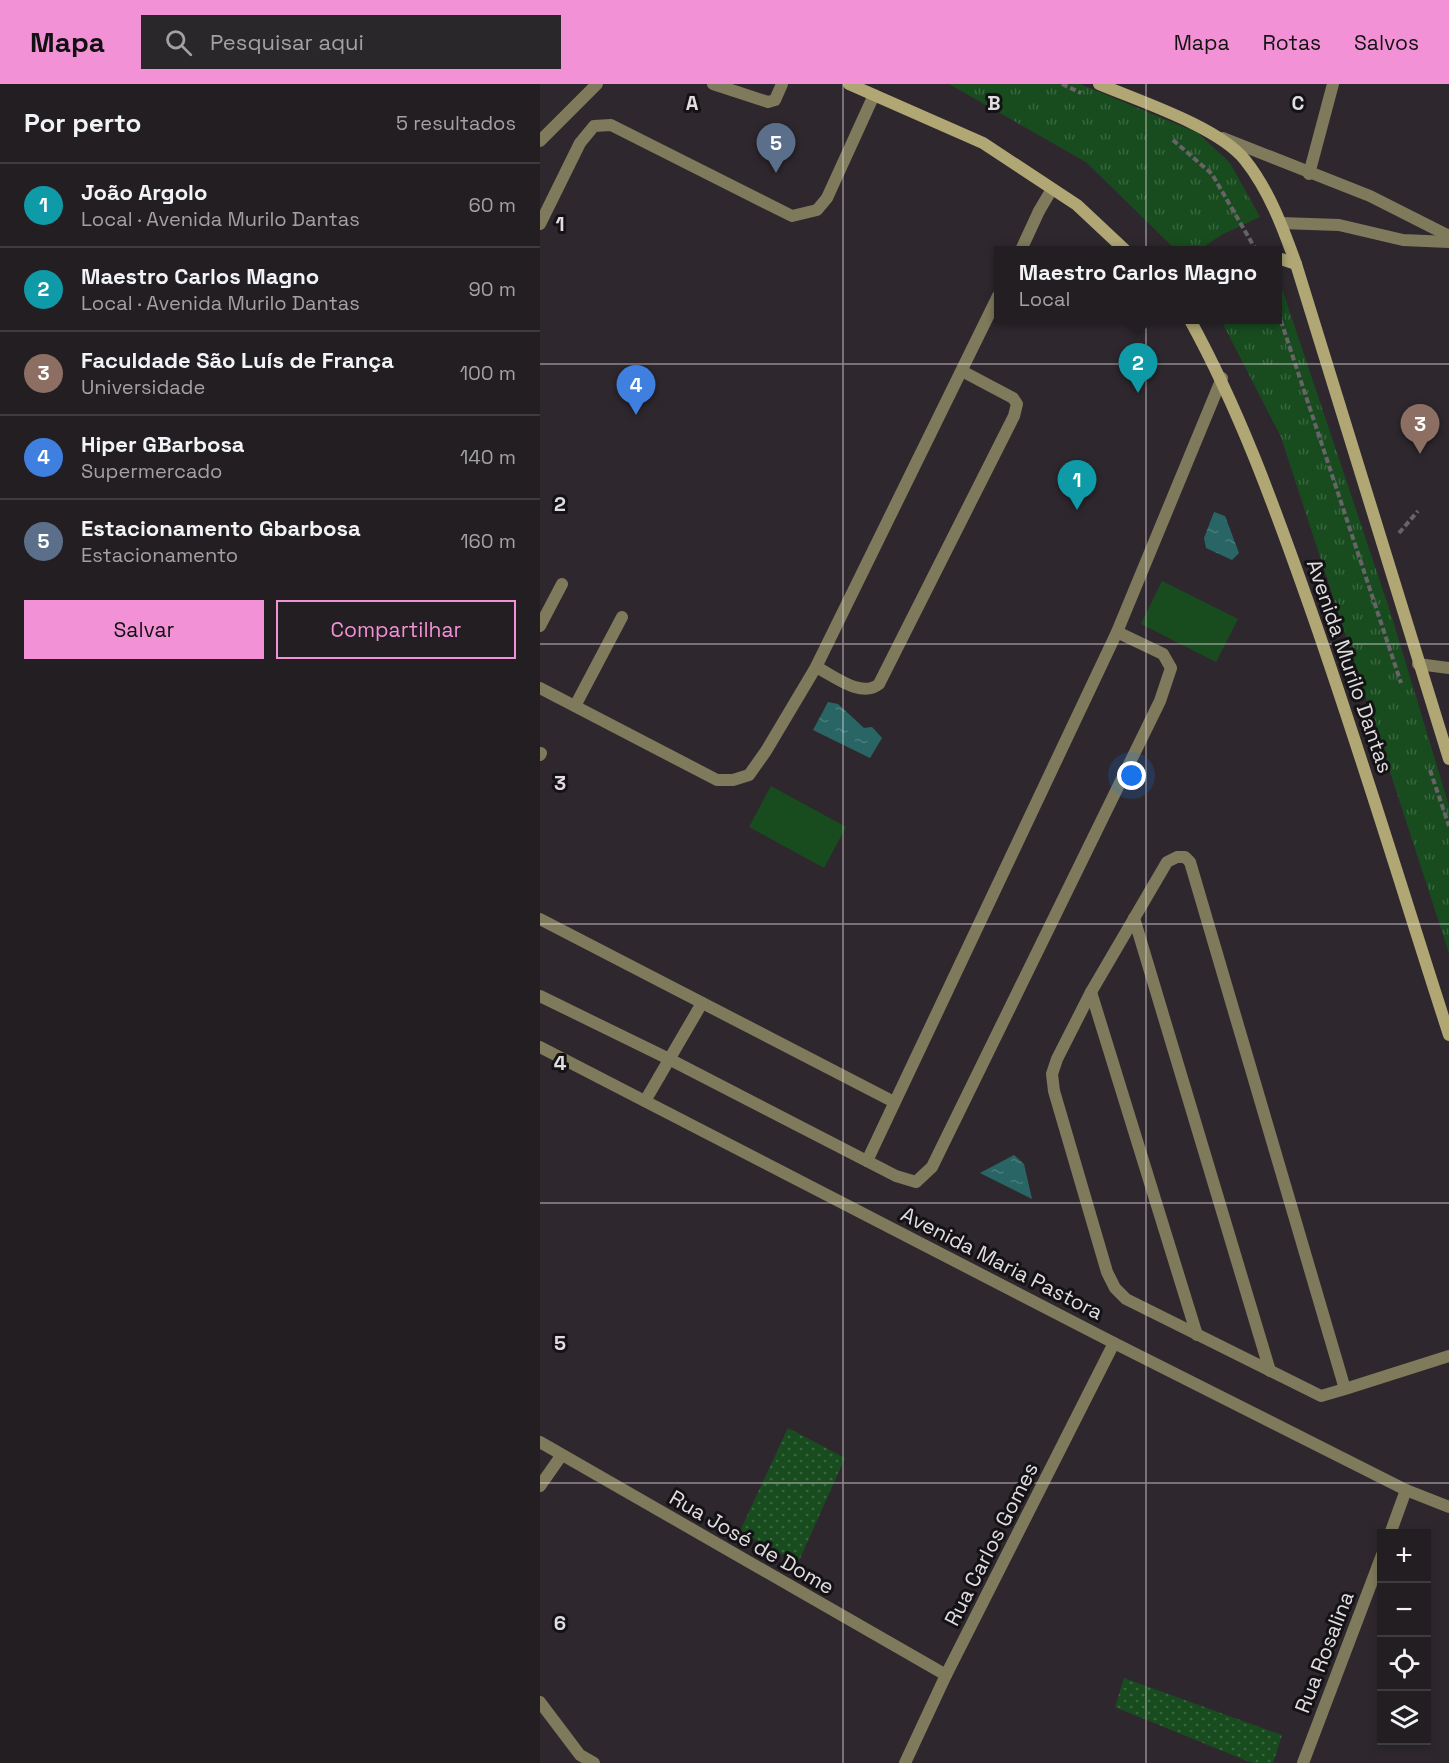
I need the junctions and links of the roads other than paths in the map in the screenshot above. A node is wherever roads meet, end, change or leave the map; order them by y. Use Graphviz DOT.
graph roads {
  1 [pos="597,84"];
  2 [pos="712,84"];
  3 [pos="782,84"];
  4 [pos="849,84"];
  5 [pos="1099,84"];
  6 [pos="1333,84"];
  7 [pos="874,95"];
  8 [pos="1219,136"];
  9 [pos="540,141"];
  10 [pos="1310,174"];
  11 [pos="1052,189"];
  12 [pos="1281,223"];
  13 [pos="540,224"];
  14 [pos="1449,236"];
  15 [pos="1449,242"];
  16 [pos="1023,246"];
  17 [pos="1121,246"];
  18 [pos="1282,259"];
  19 [pos="1296,264"];
  20 [pos="994,306"];
  21 [pos="1192,324"];
  22 [pos="962,371"];
  23 [pos="1222,378"];
  24 [pos="562,584"];
  25 [pos="622,617"];
  26 [pos="540,626"];
  27 [pos="1118,632"];
  28 [pos="1418,664"];
  29 [pos="816,667"];
  30 [pos="1449,668"];
  31 [pos="540,688"];
  32 [pos="575,706"];
  33 [pos="1449,759"];
  34 [pos="1134,918"];
  35 [pos="540,919"];
  36 [pos="1091,992"];
  37 [pos="540,996"];
  38 [pos="702,1003"];
  39 [pos="1449,1035"];
  40 [pos="540,1047"];
  41 [pos="669,1059"];
  42 [pos="645,1101"];
  43 [pos="894,1102"];
  44 [pos="867,1161"];
  45 [pos="1197,1335"];
  46 [pos="1114,1343"];
  47 [pos="1449,1356"];
  48 [pos="1270,1371"];
  49 [pos="1345,1389"];
  50 [pos="540,1442"];
  51 [pos="561,1456"];
  52 [pos="540,1486"];
  53 [pos="1406,1490"];
  54 [pos="1449,1507"];
  55 [pos="1391,1529"];
  56 [pos="1377,1568"];
  57 [pos="946,1675"];
  58 [pos="540,1702"];
  59 [pos="578,1759"];
  60 [pos="594,1763"];
  61 [pos="905,1763"];
  62 [pos="1303,1763"];
  1 -- 9 [label="street"];
  2 -- 3 [label="street"];
  4 -- 7 [label="main road"];
  5 -- 8 [label="main road"];
  6 -- 10 [label="street"];
  7 -- 11 [label="main road"];
  7 -- 13 [label="street"];
  8 -- 10 [label="street"];
  8 -- 12 [label="main road"];
  10 -- 14 [label="street"];
  11 -- 16 [label="street"];
  11 -- 17 [label="main road"];
  12 -- 15 [label="street"];
  12 -- 19 [label="main road"];
  18 -- 19 [label="main road"];
  19 -- 28 [label="main road"];
  20 -- 22 [label="street"];
  21 -- 23 [label="main road, Avenida Murilo Dantas"];
  22 -- 29 [label="street"];
  22 -- 29 [label="street"];
  23 -- 27 [label="street"];
  23 -- 39 [label="main road, Avenida Murilo Dantas"];
  24 -- 26 [label="street"];
  25 -- 32 [label="street"];
  27 -- 43 [label="street"];
  27 -- 44 [label="street"];
  28 -- 30 [label="street"];
  28 -- 33 [label="main road"];
  29 -- 32 [label="street"];
  31 -- 32 [label="street"];
  34 -- 36 [label="street"];
  34 -- 48 [label="street"];
  34 -- 49 [label="street"];
  35 -- 38 [label="street"];
  36 -- 45 [label="street"];
  36 -- 45 [label="street"];
  37 -- 41 [label="street"];
  38 -- 41 [label="street"];
  38 -- 43 [label="street"];
  40 -- 42 [label="street, Avenida Maria Pastora"];
  41 -- 42 [label="street"];
  41 -- 44 [label="street"];
  42 -- 46 [label="street, Avenida Maria Pastora"];
  43 -- 44 [label="street"];
  45 -- 48 [label="street"];
  46 -- 53 [label="street, Avenida Maria Pastora"];
  46 -- 57 [label="street, Rua Carlos Gomes"];
  47 -- 49 [label="street"];
  48 -- 49 [label="street"];
  50 -- 51 [label="street, Rua José de Dome"];
  51 -- 52 [label="street"];
  51 -- 57 [label="street, Rua José de Dome"];
  53 -- 54 [label="street, Avenida Maria Pastora"];
  53 -- 55 [label="street"];
  56 -- 62 [label="street, Rua Rosalina"];
  57 -- 61 [label="street, Rua Carlos Gomes"];
  58 -- 59 [label="street"];
  59 -- 60 [label="street"];
}
